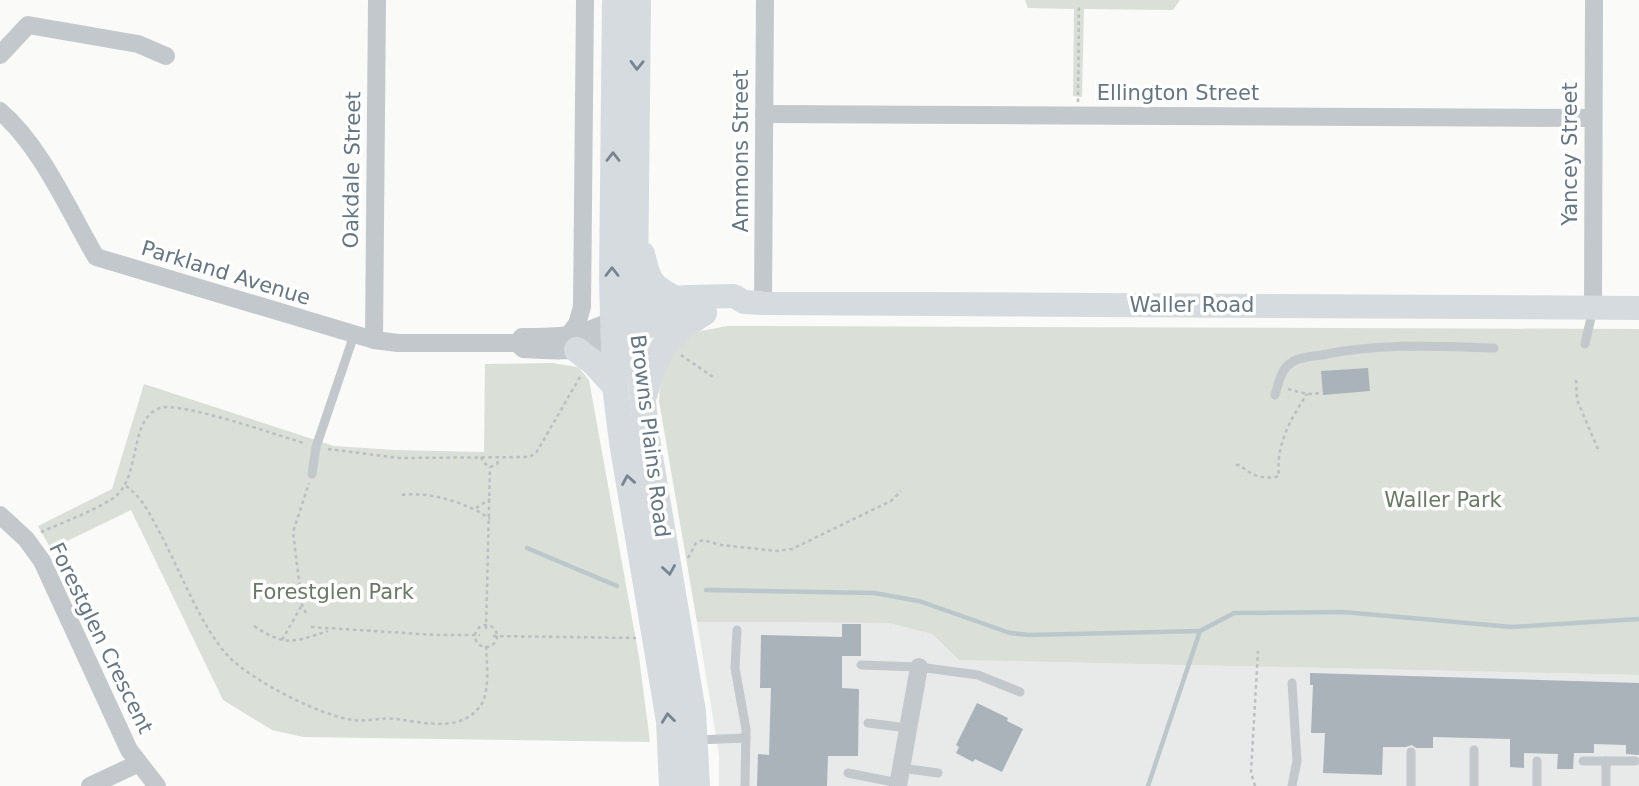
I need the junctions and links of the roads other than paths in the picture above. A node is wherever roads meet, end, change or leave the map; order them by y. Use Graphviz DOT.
graph roads {
  1 [pos="377,0"];
  2 [pos="584,0"];
  3 [pos="615,0"];
  4 [pos="638,0"];
  5 [pos="765,0"];
  6 [pos="1594,0"];
  7 [pos="0,55"];
  8 [pos="166,56"];
  9 [pos="0,111"];
  10 [pos="764,114"];
  11 [pos="1592,118"];
  12 [pos="635,229"];
  13 [pos="674,299"];
  14 [pos="754,302"];
  15 [pos="1593,308"];
  16 [pos="1639,308"];
  17 [pos="704,313"];
  18 [pos="624,325"];
  19 [pos="354,335"];
  20 [pos="374,340"];
  21 [pos="572,344"];
  22 [pos="1585,344"];
  23 [pos="1494,348"];
  24 [pos="615,386"];
  25 [pos="1276,391"];
  26 [pos="642,406"];
  27 [pos="312,474"];
  28 [pos="0,515"];
  29 [pos="737,630"];
  30 [pos="861,665"];
  31 [pos="919,667"];
  32 [pos="1292,683"];
  33 [pos="1020,692"];
  34 [pos="868,723"];
  35 [pos="908,728"];
  36 [pos="746,738"];
  37 [pos="695,740"];
  38 [pos="1474,750"];
  39 [pos="1412,752"];
  40 [pos="1537,761"];
  41 [pos="1583,761"];
  42 [pos="1606,761"];
  43 [pos="1635,761"];
  44 [pos="139,763"];
  45 [pos="848,773"];
  46 [pos="937,773"];
  47 [pos="899,779"];
  48 [pos="90,786"];
  49 [pos="157,786"];
  50 [pos="672,786"];
  51 [pos="697,786"];
  52 [pos="745,786"];
  53 [pos="1292,786"];
  54 [pos="1411,786"];
  55 [pos="1474,786"];
  56 [pos="1537,786"];
  57 [pos="1606,786"];
  1 -- 20 [label="street, Oakdale Street"];
  2 -- 21 [label="street"];
  18 -- 3 [label="main road, Browns Plains Road, one-way"];
  4 -- 12 [label="main road, Browns Plains Road, one-way"];
  5 -- 10 [label="street, Ammons Street"];
  6 -- 11 [label="street, Yancey Street"];
  7 -- 8 [label="street"];
  9 -- 19 [label="street, Parkland Avenue"];
  10 -- 11 [label="street, Ellington Street"];
  10 -- 14 [label="street, Ammons Street"];
  11 -- 15 [label="street, Yancey Street"];
  12 -- 13 [label="main road"];
  12 -- 18 [label="main road, Browns Plains Road"];
  13 -- 14 [label="street, Waller Road"];
  13 -- 18 [label="street, Waller Road"];
  14 -- 15 [label="street, Waller Road"];
  14 -- 17 [label="street, Waller Road"];
  15 -- 16 [label="street, Waller Road"];
  15 -- 22 [label="lane"];
  17 -- 18 [label="street, Waller Road"];
  17 -- 26 [label="main road"];
  18 -- 21 [label="street, Parkland Avenue"];
  18 -- 24 [label="main road, Browns Plains Road"];
  18 -- 26 [label="main road, Browns Plains Road"];
  19 -- 20 [label="street, Parkland Avenue"];
  19 -- 27 [label="lane"];
  20 -- 21 [label="street, Parkland Avenue"];
  21 -- 24 [label="main road"];
  23 -- 25 [label="lane"];
  50 -- 24 [label="main road, Browns Plains Road, one-way"];
  26 -- 37 [label="main road, Browns Plains Road, one-way"];
  28 -- 44 [label="street, Forestglen Crescent"];
  29 -- 36 [label="lane"];
  30 -- 31 [label="lane"];
  31 -- 33 [label="lane"];
  31 -- 35 [label="street"];
  32 -- 53 [label="lane"];
  34 -- 35 [label="lane"];
  35 -- 47 [label="street"];
  36 -- 37 [label="lane"];
  36 -- 52 [label="lane"];
  37 -- 51 [label="main road, Browns Plains Road"];
  38 -- 55 [label="lane"];
  39 -- 54 [label="lane"];
  40 -- 56 [label="lane"];
  41 -- 42 [label="lane"];
  42 -- 43 [label="lane"];
  42 -- 57 [label="lane"];
  44 -- 48 [label="street"];
  44 -- 49 [label="street, Forestglen Crescent"];
  45 -- 47 [label="lane"];
  46 -- 47 [label="lane"];
}
